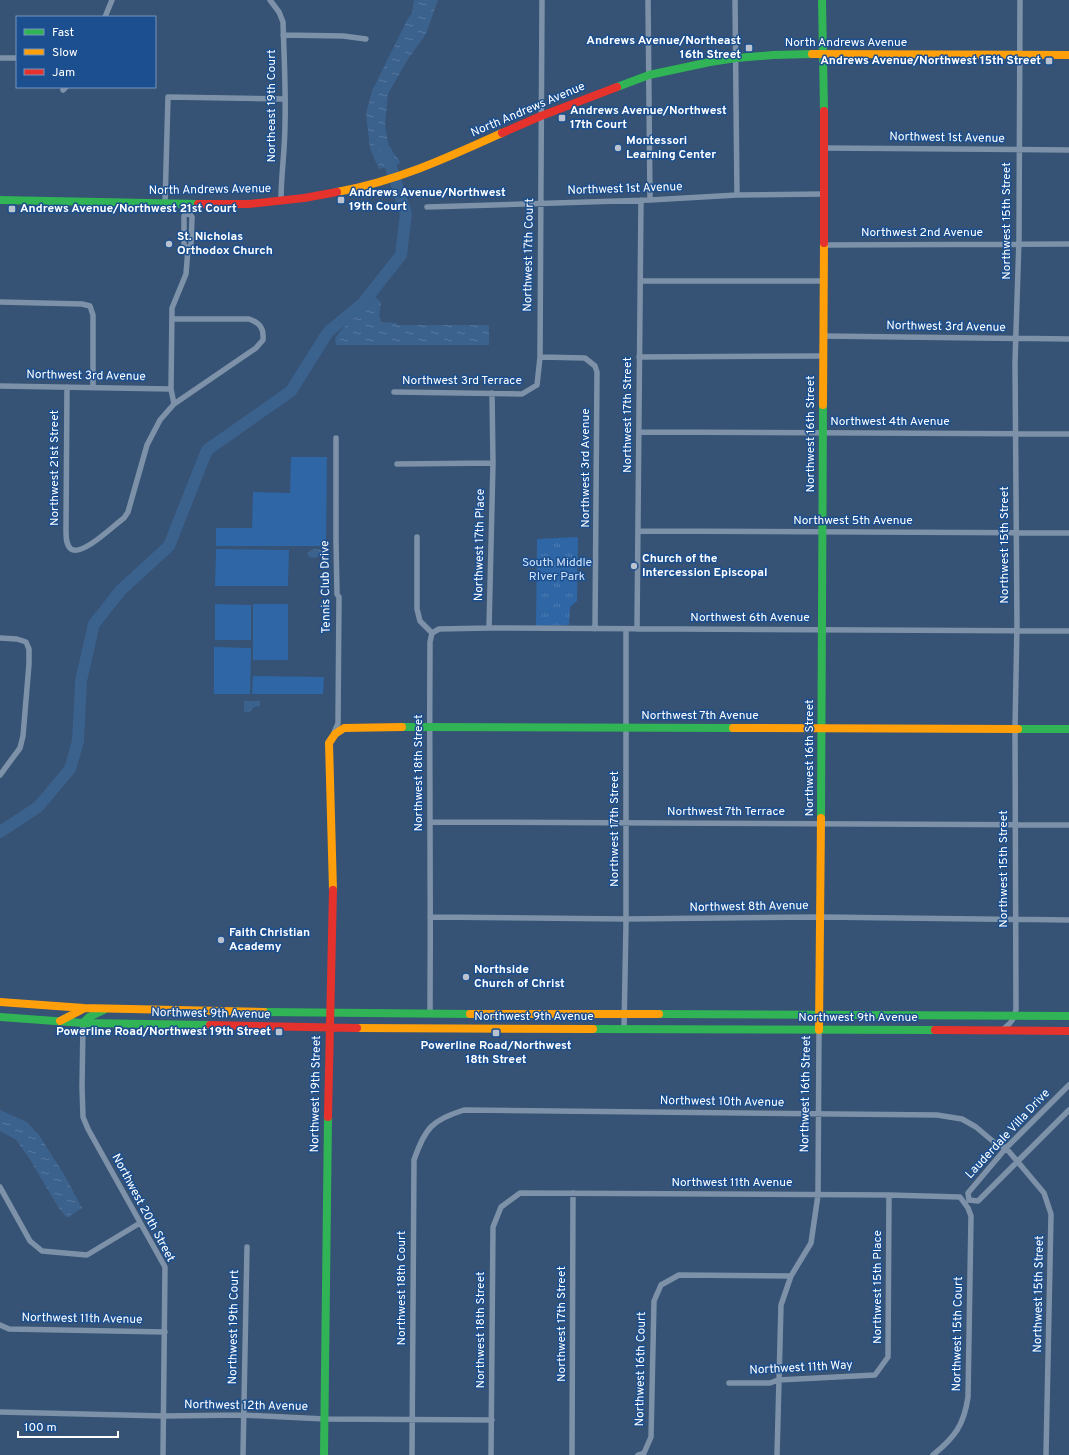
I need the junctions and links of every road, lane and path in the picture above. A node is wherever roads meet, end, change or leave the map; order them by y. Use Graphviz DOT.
graph roads {
  1 [pos="112,0"];
  2 [pos="270,0"];
  3 [pos="542,0"];
  4 [pos="648,0"];
  5 [pos="735,0"];
  6 [pos="822,0"];
  7 [pos="1020,0"];
  8 [pos="105,16"];
  9 [pos="283,35"];
  10 [pos="366,39"];
  11 [pos="822,54"];
  12 [pos="1019,55"];
  13 [pos="1069,55"];
  14 [pos="0,58"];
  15 [pos="16,58"];
  16 [pos="736,58"];
  17 [pos="649,75"];
  18 [pos="285,99"];
  19 [pos="541,116"];
  20 [pos="824,148"];
  21 [pos="1018,150"];
  22 [pos="1069,150"];
  23 [pos="824,194"];
  24 [pos="737,196"];
  25 [pos="0,200"];
  26 [pos="282,200"];
  27 [pos="641,200"];
  28 [pos="650,200"];
  29 [pos="541,203"];
  30 [pos="165,204"];
  31 [pos="427,207"];
  32 [pos="188,208"];
  33 [pos="824,244"];
  34 [pos="1018,244"];
  35 [pos="1069,244"];
  36 [pos="640,281"];
  37 [pos="823,281"];
  38 [pos="0,302"];
  39 [pos="172,319"];
  40 [pos="823,336"];
  41 [pos="1016,338"];
  42 [pos="1069,339"];
  43 [pos="823,356"];
  44 [pos="540,357"];
  45 [pos="639,357"];
  46 [pos="0,386"];
  47 [pos="67,387"];
  48 [pos="93,387"];
  49 [pos="171,389"];
  50 [pos="530,390"];
  51 [pos="394,392"];
  52 [pos="492,393"];
  53 [pos="174,404"];
  54 [pos="639,432"];
  55 [pos="822,433"];
  56 [pos="1016,433"];
  57 [pos="1069,434"];
  58 [pos="336,438"];
  59 [pos="493,463"];
  60 [pos="397,464"];
  61 [pos="638,531"];
  62 [pos="823,532"];
  63 [pos="1016,533"];
  64 [pos="1069,533"];
  65 [pos="417,537"];
  66 [pos="489,628"];
  67 [pos="595,629"];
  68 [pos="626,629"];
  69 [pos="637,629"];
  70 [pos="821,630"];
  71 [pos="1017,631"];
  72 [pos="1069,631"];
  73 [pos="432,633"];
  74 [pos="0,638"];
  75 [pos="430,727"];
  76 [pos="626,728"];
  77 [pos="822,729"];
  78 [pos="1015,729"];
  79 [pos="1069,729"];
  80 [pos="334,735"];
  81 [pos="0,776"];
  82 [pos="431,822"];
  83 [pos="822,823"];
  84 [pos="626,824"];
  85 [pos="1016,825"];
  86 [pos="1069,825"];
  87 [pos="430,917"];
  88 [pos="821,917"];
  89 [pos="626,919"];
  90 [pos="1069,920"];
  91 [pos="1015,921"];
  92 [pos="0,1002"];
  93 [pos="84,1008"];
  94 [pos="107,1009"];
  95 [pos="330,1013"];
  96 [pos="430,1014"];
  97 [pos="624,1014"];
  98 [pos="819,1016"];
  99 [pos="1015,1016"];
  100 [pos="1069,1016"];
  101 [pos="0,1017"];
  102 [pos="60,1022"];
  103 [pos="83,1023"];
  104 [pos="329,1027"];
  105 [pos="624,1030"];
  106 [pos="819,1030"];
  107 [pos="1002,1030"];
  108 [pos="1069,1031"];
  109 [pos="1069,1085"];
  110 [pos="1069,1110"];
  111 [pos="818,1114"];
  112 [pos="432,1126"];
  113 [pos="1006,1148"];
  114 [pos="1017,1161"];
  115 [pos="0,1187"];
  116 [pos="573,1193"];
  117 [pos="818,1195"];
  118 [pos="889,1195"];
  119 [pos="967,1201"];
  120 [pos="501,1207"];
  121 [pos="140,1222"];
  122 [pos="246,1247"];
  123 [pos="791,1276"];
  124 [pos="0,1325"];
  125 [pos="165,1332"];
  126 [pos="875,1375"];
  127 [pos="778,1380"];
  128 [pos="729,1383"];
  129 [pos="0,1412"];
  130 [pos="243,1415"];
  131 [pos="164,1416"];
  132 [pos="412,1419"];
  133 [pos="325,1420"];
  134 [pos="492,1420"];
  135 [pos="641,1454"];
  136 [pos="163,1455"];
  137 [pos="243,1455"];
  138 [pos="324,1455"];
  139 [pos="412,1455"];
  140 [pos="491,1455"];
  141 [pos="572,1455"];
  142 [pos="777,1455"];
  143 [pos="933,1455"];
  144 [pos="1046,1455"];
  1 -- 8 [label="street"];
  2 -- 9 [label="street, Northeast 19th Court"];
  3 -- 19 [label="street, Northwest 17th Court"];
  4 -- 17 [label="street"];
  5 -- 16 [label="street"];
  6 -- 11 [label="main road, Northwest 16th Street"];
  7 -- 12 [label="street, Northwest 15th Street"];
  9 -- 10 [label="street"];
  9 -- 18 [label="street, Northeast 19th Court"];
  11 -- 12 [label="main road, North Andrews Avenue"];
  11 -- 16 [label="main road, North Andrews Avenue"];
  11 -- 20 [label="main road, Northwest 16th Street"];
  12 -- 13 [label="main road, North Andrews Avenue"];
  12 -- 21 [label="street, Northwest 15th Street"];
  14 -- 15 [label="street"];
  16 -- 17 [label="main road, North Andrews Avenue"];
  16 -- 24 [label="street"];
  17 -- 19 [label="main road, North Andrews Avenue"];
  17 -- 28 [label="street"];
  18 -- 26 [label="street, Northeast 19th Court"];
  18 -- 30 [label="street"];
  19 -- 26 [label="main road, North Andrews Avenue"];
  19 -- 29 [label="street, Northwest 17th Court"];
  20 -- 21 [label="street, Northwest 1st Avenue"];
  20 -- 23 [label="main road, Northwest 16th Street"];
  21 -- 22 [label="street, Northwest 1st Avenue"];
  21 -- 34 [label="street, Northwest 15th Street"];
  23 -- 24 [label="street, Northwest 1st Avenue"];
  23 -- 33 [label="main road, Northwest 16th Street"];
  24 -- 28 [label="street, Northwest 1st Avenue"];
  25 -- 30 [label="main road, North Andrews Avenue"];
  26 -- 32 [label="main road, North Andrews Avenue"];
  27 -- 28 [label="street, Northwest 1st Avenue"];
  27 -- 29 [label="street, Northwest 1st Avenue"];
  27 -- 36 [label="street, Northwest 17th Street"];
  29 -- 31 [label="street, Northwest 1st Avenue"];
  29 -- 44 [label="street, Northwest 17th Court"];
  30 -- 32 [label="main road, North Andrews Avenue"];
  32 -- 39 [label="street"];
  33 -- 34 [label="street, Northwest 2nd Avenue"];
  33 -- 37 [label="main road, Northwest 16th Street"];
  34 -- 35 [label="street, Northwest 2nd Avenue"];
  34 -- 41 [label="street, Northwest 15th Street"];
  36 -- 37 [label="street"];
  36 -- 45 [label="street, Northwest 17th Street"];
  37 -- 40 [label="main road, Northwest 16th Street"];
  38 -- 48 [label="street"];
  39 -- 49 [label="street"];
  39 -- 53 [label="street"];
  40 -- 41 [label="street, Northwest 3rd Avenue"];
  40 -- 43 [label="main road, Northwest 16th Street"];
  41 -- 42 [label="street, Northwest 3rd Avenue"];
  41 -- 56 [label="street, Northwest 15th Street"];
  43 -- 45 [label="street"];
  43 -- 55 [label="main road, Northwest 16th Street"];
  44 -- 50 [label="street, Northwest 17th Court"];
  44 -- 67 [label="street, Northwest 3rd Avenue"];
  45 -- 54 [label="street, Northwest 17th Street"];
  46 -- 47 [label="street, Northwest 3rd Avenue"];
  47 -- 48 [label="street, Northwest 3rd Avenue"];
  47 -- 53 [label="street, Northwest 21st Street"];
  48 -- 49 [label="street, Northwest 3rd Avenue"];
  49 -- 53 [label="street"];
  50 -- 52 [label="street, Northwest 3rd Terrace"];
  51 -- 52 [label="street, Northwest 3rd Terrace"];
  52 -- 59 [label="street, Northwest 17th Place"];
  54 -- 55 [label="street, Northwest 4th Avenue"];
  54 -- 61 [label="street, Northwest 17th Street"];
  55 -- 56 [label="street, Northwest 4th Avenue"];
  55 -- 62 [label="main road, Northwest 16th Street"];
  56 -- 57 [label="street, Northwest 4th Avenue"];
  56 -- 63 [label="street, Northwest 15th Street"];
  58 -- 80 [label="street, Tennis Club Drive"];
  59 -- 60 [label="street"];
  59 -- 66 [label="street, Northwest 17th Place"];
  61 -- 62 [label="street, Northwest 5th Avenue"];
  61 -- 69 [label="street, Northwest 17th Street"];
  62 -- 63 [label="street, Northwest 5th Avenue"];
  62 -- 70 [label="main road, Northwest 16th Street"];
  63 -- 64 [label="street, Northwest 5th Avenue"];
  63 -- 71 [label="street, Northwest 15th Street"];
  65 -- 73 [label="street"];
  66 -- 67 [label="street, Northwest 6th Avenue"];
  66 -- 73 [label="street, Northwest 6th Avenue"];
  67 -- 68 [label="street, Northwest 6th Avenue"];
  68 -- 69 [label="street, Northwest 6th Avenue"];
  68 -- 76 [label="street, Northwest 17th Street"];
  69 -- 70 [label="street, Northwest 6th Avenue"];
  70 -- 71 [label="street, Northwest 6th Avenue"];
  70 -- 77 [label="main road, Northwest 16th Street"];
  71 -- 72 [label="street, Northwest 6th Avenue"];
  71 -- 78 [label="street, Northwest 15th Street"];
  73 -- 75 [label="street, Northwest 18th Street"];
  74 -- 81 [label="street"];
  75 -- 76 [label="main road, Northwest 7th Avenue"];
  75 -- 80 [label="main road, Northwest 7th Avenue"];
  75 -- 82 [label="street, Northwest 18th Street"];
  76 -- 77 [label="main road, Northwest 7th Avenue"];
  76 -- 84 [label="street, Northwest 17th Street"];
  77 -- 78 [label="main road, Northwest 7th Avenue"];
  77 -- 83 [label="main road, Northwest 16th Street"];
  78 -- 79 [label="main road, Northwest 7th Avenue"];
  78 -- 85 [label="street, Northwest 15th Street"];
  80 -- 95 [label="main road, Northwest 19th Street"];
  82 -- 84 [label="street, Northwest 7th Terrace"];
  82 -- 87 [label="street, Northwest 18th Street"];
  83 -- 84 [label="street, Northwest 7th Terrace"];
  83 -- 85 [label="street, Northwest 7th Terrace"];
  83 -- 88 [label="main road, Northwest 16th Street"];
  84 -- 89 [label="street, Northwest 17th Street"];
  85 -- 86 [label="street, Northwest 7th Terrace"];
  85 -- 91 [label="street, Northwest 15th Street"];
  87 -- 89 [label="street, Northwest 8th Avenue"];
  87 -- 96 [label="street, Northwest 18th Street"];
  88 -- 89 [label="street, Northwest 8th Avenue"];
  88 -- 91 [label="street, Northwest 8th Avenue"];
  88 -- 98 [label="main road, Northwest 16th Street"];
  89 -- 97 [label="street, Northwest 17th Street"];
  90 -- 91 [label="street, Northwest 8th Avenue"];
  91 -- 99 [label="street, Northwest 15th Street"];
  92 -- 93 [label="main road, Northwest 9th Avenue"];
  93 -- 94 [label="main road, Northwest 9th Avenue"];
  93 -- 102 [label="main road"];
  94 -- 95 [label="main road, Northwest 9th Avenue"];
  94 -- 103 [label="main road"];
  95 -- 96 [label="main road, Northwest 9th Avenue"];
  95 -- 104 [label="main road, Northwest 19th Street"];
  96 -- 97 [label="main road, Northwest 9th Avenue"];
  97 -- 98 [label="main road, Northwest 9th Avenue"];
  97 -- 105 [label="street, Northwest 17th Street"];
  98 -- 99 [label="main road, Northwest 9th Avenue"];
  98 -- 106 [label="main road, Northwest 16th Street"];
  99 -- 100 [label="main road, Northwest 9th Avenue"];
  99 -- 107 [label="street"];
  101 -- 102 [label="main road, Northwest 9th Avenue"];
  102 -- 103 [label="main road, Northwest 9th Avenue"];
  103 -- 104 [label="main road, Northwest 9th Avenue"];
  103 -- 121 [label="street, Northwest 20th Street"];
  104 -- 105 [label="main road, Northwest 9th Avenue"];
  104 -- 133 [label="main road, Northwest 19th Street"];
  105 -- 106 [label="main road, Northwest 9th Avenue"];
  106 -- 107 [label="main road, Northwest 9th Avenue"];
  106 -- 111 [label="street, Northwest 16th Street"];
  107 -- 108 [label="main road, Northwest 9th Avenue"];
  109 -- 113 [label="street, Lauderdale Villa Drive"];
  110 -- 114 [label="street, Lauderdale Villa Drive"];
  111 -- 112 [label="street, Northwest 10th Avenue"];
  111 -- 113 [label="street, Northwest 10th Avenue"];
  111 -- 117 [label="street, Northwest 16th Street"];
  112 -- 132 [label="street, Northwest 18th Court"];
  113 -- 114 [label="street, Northwest 15th Street"];
  113 -- 119 [label="street, Lauderdale Villa Drive"];
  114 -- 119 [label="street, Lauderdale Villa Drive"];
  114 -- 144 [label="street, Northwest 15th Street"];
  115 -- 121 [label="street"];
  116 -- 117 [label="street, Northwest 11th Avenue"];
  116 -- 120 [label="street, Northwest 11th Avenue"];
  116 -- 141 [label="street, Northwest 17th Street"];
  117 -- 118 [label="street, Northwest 11th Avenue"];
  117 -- 123 [label="street, Northwest 16th Street"];
  118 -- 119 [label="street, Northwest 11th Avenue"];
  118 -- 126 [label="street, Northwest 15th Place"];
  119 -- 143 [label="street, Northwest 15th Court"];
  120 -- 134 [label="street, Northwest 18th Street"];
  121 -- 125 [label="street, Northwest 20th Street"];
  122 -- 130 [label="street, Northwest 19th Court"];
  123 -- 127 [label="street, Northwest 16th Street"];
  123 -- 135 [label="street, Northwest 16th Court"];
  124 -- 125 [label="street, Northwest 11th Avenue"];
  125 -- 131 [label="street, Northwest 20th Street"];
  126 -- 127 [label="street, Northwest 11th Way"];
  127 -- 128 [label="street, Northwest 11th Way"];
  127 -- 142 [label="street, Northwest 16th Street"];
  129 -- 131 [label="street, Northwest 12th Avenue"];
  130 -- 131 [label="street, Northwest 12th Avenue"];
  130 -- 133 [label="street, Northwest 12th Avenue"];
  130 -- 137 [label="street, Northwest 19th Court"];
  131 -- 136 [label="street, Northwest 20th Street"];
  132 -- 133 [label="street, Northwest 12th Avenue"];
  132 -- 134 [label="street, Northwest 12th Avenue"];
  132 -- 139 [label="street, Northwest 18th Court"];
  133 -- 138 [label="main road, Northwest 19th Street"];
  134 -- 140 [label="street, Northwest 18th Street"];
}
